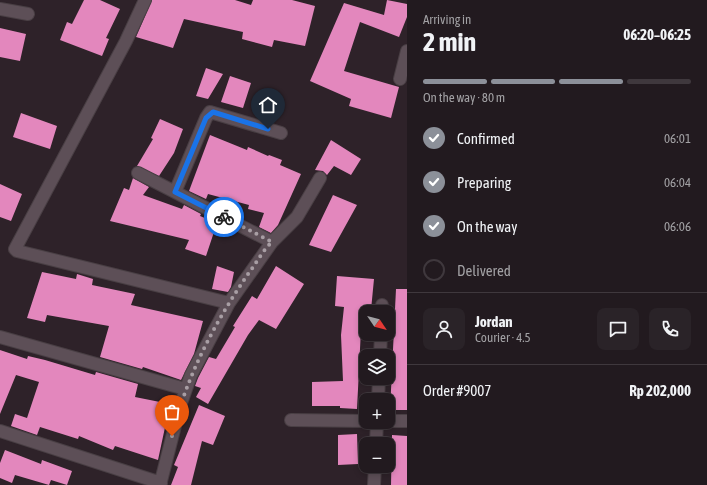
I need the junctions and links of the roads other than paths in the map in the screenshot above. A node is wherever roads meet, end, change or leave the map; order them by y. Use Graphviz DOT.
graph roads {
  1 [pos="145,0"];
  2 [pos="0,9"];
  3 [pos="28,14"];
  4 [pos="407,51"];
  5 [pos="400,79"];
  6 [pos="281,133"];
  7 [pos="138,173"];
  8 [pos="320,178"];
  9 [pos="175,192"];
  10 [pos="272,242"];
  11 [pos="229,303"];
  12 [pos="0,337"];
  13 [pos="185,390"];
  14 [pos="291,420"];
  15 [pos="359,421"];
  16 [pos="395,421"];
  17 [pos="407,421"];
  18 [pos="0,431"];
  19 [pos="375,473"];
  20 [pos="160,484"];
  21 [pos="374,485"];
  1 -- 11 [label="street"];
  2 -- 3 [label="street"];
  4 -- 5 [label="street"];
  6 -- 9 [label="street"];
  7 -- 9 [label="street"];
  8 -- 10 [label="street"];
  9 -- 10 [label="street"];
  10 -- 11 [label="street"];
  11 -- 13 [label="street"];
  12 -- 13 [label="street"];
  13 -- 20 [label="street"];
  14 -- 15 [label="street"];
  16 -- 17 [label="street"];
  18 -- 20 [label="street"];
  19 -- 21 [label="street"];
}
